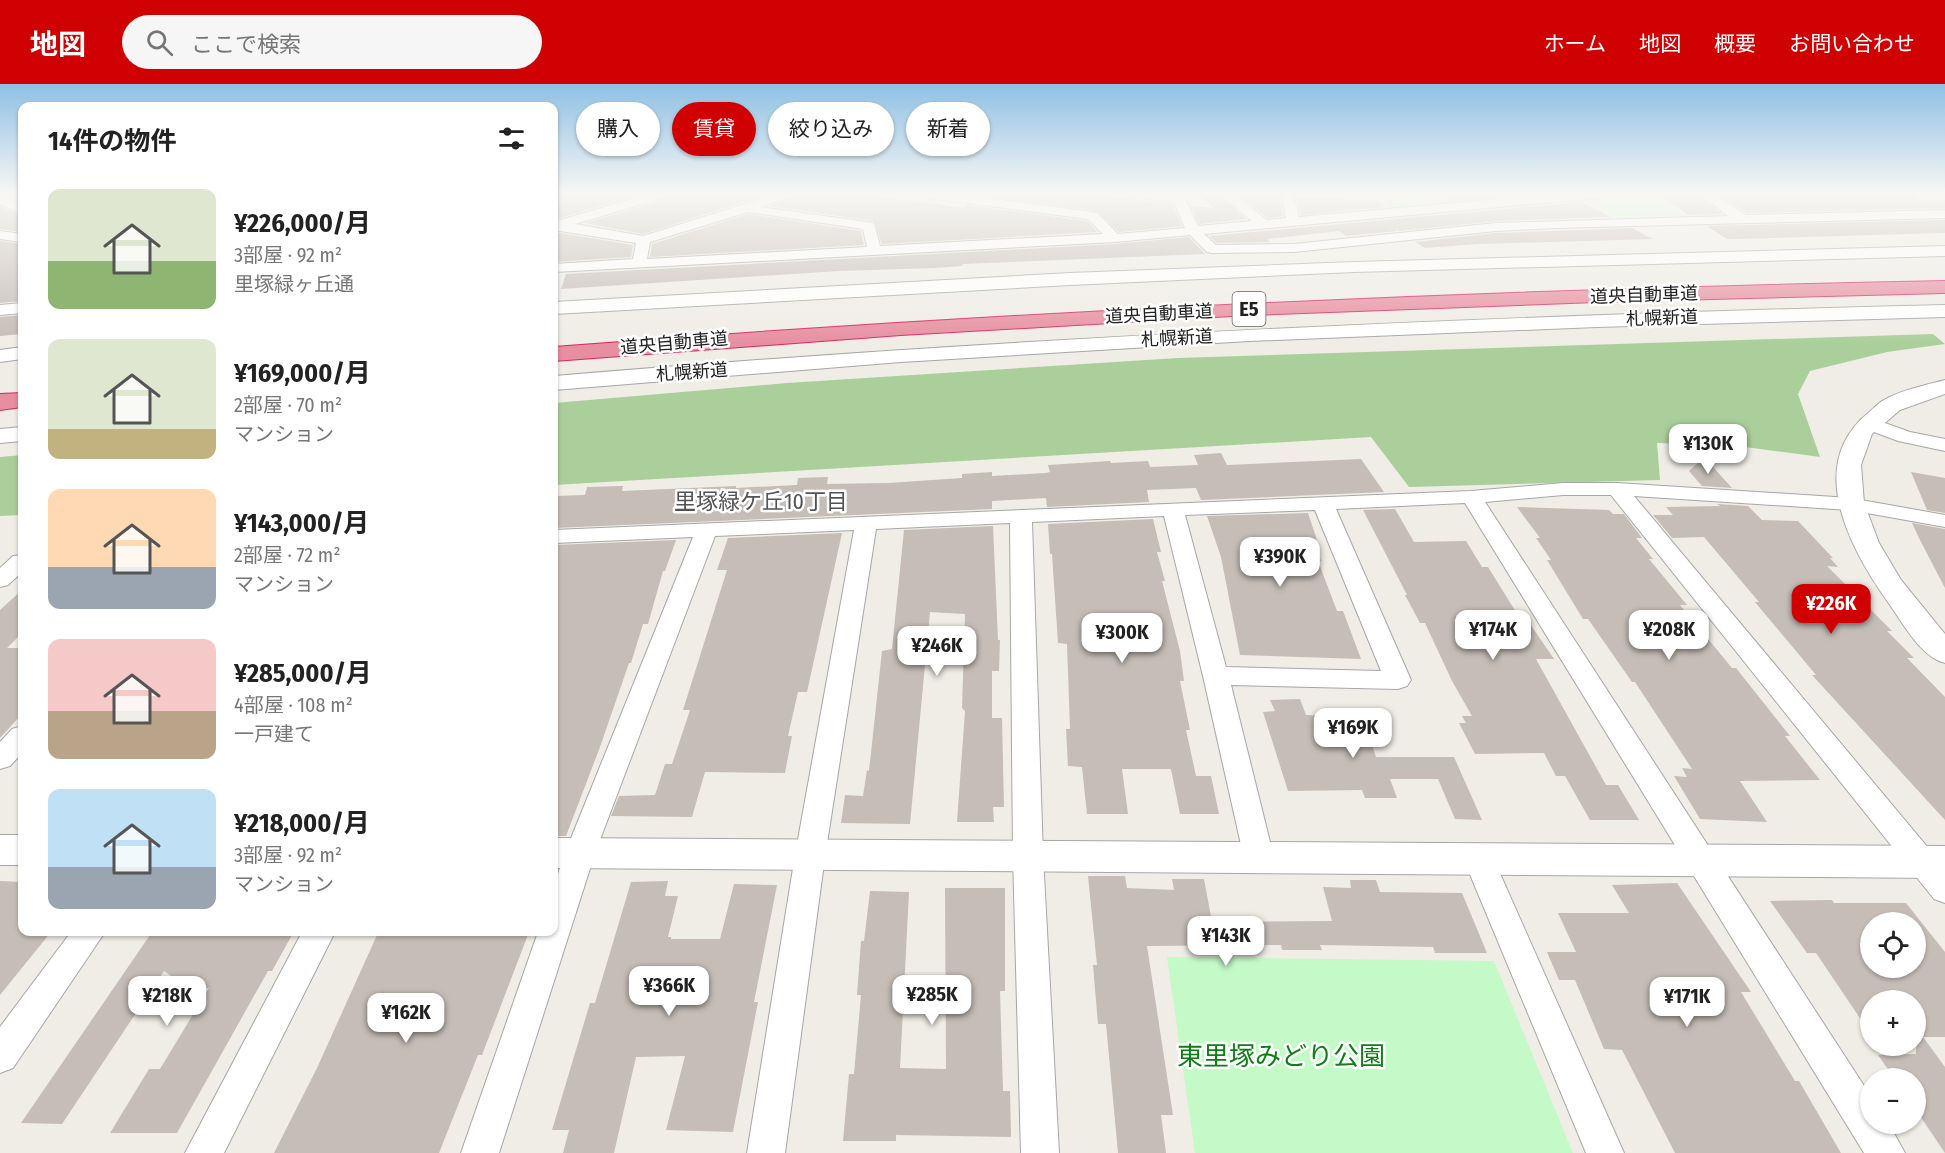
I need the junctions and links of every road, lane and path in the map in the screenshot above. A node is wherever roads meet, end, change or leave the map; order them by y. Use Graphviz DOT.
graph roads {
  1 [pos="643,244"];
  2 [pos="873,244"];
  3 [pos="986,244"];
  4 [pos="1207,244"];
  5 [pos="1334,244"];
  6 [pos="1896,244"];
  7 [pos="874,249"];
  8 [pos="1945,251"];
  9 [pos="639,263"];
  10 [pos="558,268"];
  11 [pos="1945,273"];
  12 [pos="1141,276"];
  13 [pos="1945,287"];
  14 [pos="18,308"];
  15 [pos="558,308"];
  16 [pos="0,310"];
  17 [pos="1945,311"];
  18 [pos="1945,321"];
  19 [pos="1313,331"];
  20 [pos="558,337"];
  21 [pos="18,354"];
  22 [pos="558,354"];
  23 [pos="0,356"];
  24 [pos="18,383"];
  25 [pos="558,383"];
  26 [pos="0,385"];
  27 [pos="1945,387"];
  28 [pos="18,400"];
  29 [pos="0,402"];
  30 [pos="1868,423"];
  31 [pos="18,434"];
  32 [pos="0,436"];
  33 [pos="1945,445"];
  34 [pos="1617,489"];
  35 [pos="1471,497"];
  36 [pos="1322,502"];
  37 [pos="1850,504"];
  38 [pos="1173,510"];
  39 [pos="1021,517"];
  40 [pos="1945,520"];
  41 [pos="866,524"];
  42 [pos="706,530"];
  43 [pos="558,536"];
  44 [pos="15,562"];
  45 [pos="0,580"];
  46 [pos="1945,653"];
  47 [pos="1216,676"];
  48 [pos="18,740"];
  49 [pos="0,759"];
  50 [pos="0,850"];
  51 [pos="18,850"];
  52 [pos="567,853"];
  53 [pos="810,856"];
  54 [pos="1028,856"];
  55 [pos="1259,858"];
  56 [pos="1479,860"];
  57 [pos="1699,860"];
  58 [pos="1933,862"];
  59 [pos="558,884"];
  60 [pos="1945,890"];
  61 [pos="86,936"];
  62 [pos="317,936"];
  63 [pos="543,936"];
  64 [pos="0,1056"];
  65 [pos="204,1153"];
  66 [pos="480,1153"];
  67 [pos="766,1153"];
  68 [pos="1040,1153"];
  69 [pos="1605,1153"];
  70 [pos="1886,1153"];
  1 -- 9 [label="street"];
  2 -- 7 [label="street"];
  3 -- 7 [label="street"];
  4 -- 5 [label="street"];
  6 -- 12 [label="street"];
  7 -- 9 [label="street"];
  8 -- 12 [label="street"];
  9 -- 10 [label="street"];
  11 -- 20 [label="highway, 道央自動車道 / E5"];
  12 -- 15 [label="street"];
  13 -- 22 [label="highway, 道央自動車道 / E5"];
  14 -- 16 [label="street"];
  17 -- 19 [label="street, 札幌新道"];
  18 -- 19 [label="street"];
  19 -- 25 [label="street, 札幌新道"];
  21 -- 23 [label="street"];
  24 -- 26 [label="highway"];
  27 -- 30 [label="street"];
  28 -- 29 [label="highway"];
  30 -- 33 [label="street"];
  30 -- 37 [label="street"];
  31 -- 32 [label="street"];
  34 -- 35 [label="street"];
  34 -- 37 [label="street"];
  34 -- 58 [label="street"];
  35 -- 36 [label="street"];
  35 -- 57 [label="street"];
  36 -- 38 [label="street"];
  36 -- 47 [label="street"];
  37 -- 40 [label="street"];
  37 -- 46 [label="street"];
  38 -- 39 [label="street"];
  38 -- 47 [label="street"];
  39 -- 41 [label="street"];
  39 -- 54 [label="street"];
  41 -- 42 [label="street"];
  41 -- 53 [label="street"];
  42 -- 43 [label="street"];
  42 -- 52 [label="street"];
  44 -- 45 [label="street"];
  47 -- 55 [label="street"];
  48 -- 49 [label="street"];
  50 -- 51 [label="street"];
  52 -- 53 [label="street"];
  52 -- 59 [label="street"];
  53 -- 54 [label="street"];
  53 -- 67 [label="street"];
  54 -- 55 [label="street"];
  54 -- 68 [label="street"];
  55 -- 56 [label="street"];
  56 -- 57 [label="street"];
  56 -- 69 [label="street"];
  57 -- 58 [label="street"];
  57 -- 70 [label="street"];
  58 -- 60 [label="street"];
  61 -- 64 [label="street"];
  62 -- 65 [label="street"];
  63 -- 66 [label="street"];
}
